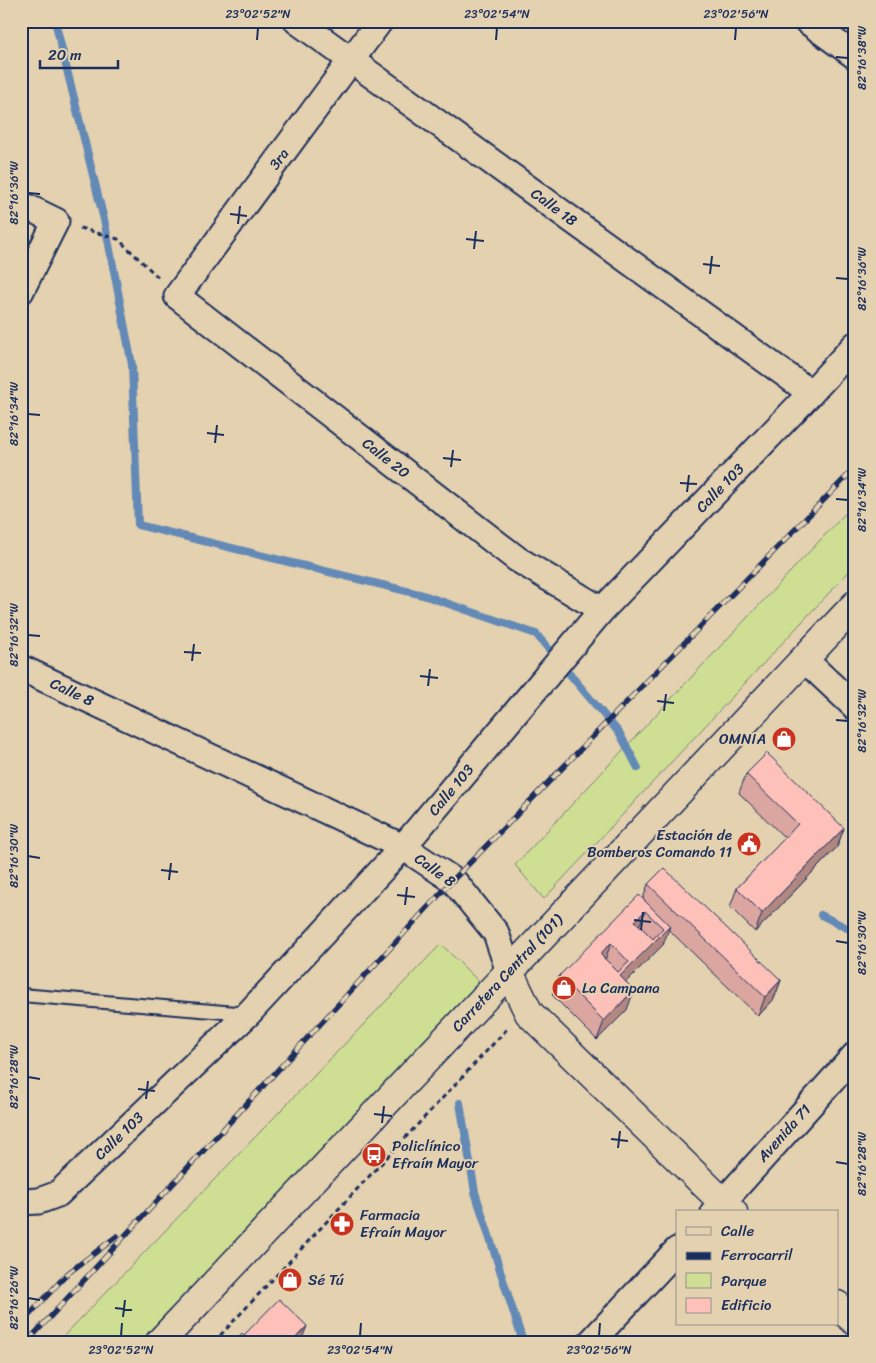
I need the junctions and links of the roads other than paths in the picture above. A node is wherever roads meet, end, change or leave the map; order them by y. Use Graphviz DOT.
graph roads {
  1 [pos="297,21"];
  2 [pos="380,21"];
  3 [pos="807,21"];
  4 [pos="855,56"];
  5 [pos="352,60"];
  6 [pos="21,204"];
  7 [pos="21,291"];
  8 [pos="177,296"];
  9 [pos="855,345"];
  10 [pos="811,393"];
  11 [pos="855,605"];
  12 [pos="602,610"];
  13 [pos="804,658"];
  14 [pos="21,668"];
  15 [pos="855,707"];
  16 [pos="403,847"];
  17 [pos="509,972"];
  18 [pos="21,994"];
  19 [pos="248,1014"];
  20 [pos="855,1055"];
  21 [pos="21,1202"];
  22 [pos="723,1209"];
  23 [pos="676,1251"];
  24 [pos="838,1306"];
  25 [pos="855,1321"];
  26 [pos="160,1342"];
  27 [pos="591,1342"];
  1 -- 5 [label="street, Calle 18"];
  2 -- 5 [label="street, 3ra"];
  3 -- 4 [label="street"];
  5 -- 8 [label="street, 3ra"];
  5 -- 10 [label="street, Calle 18"];
  6 -- 7 [label="street"];
  8 -- 12 [label="street, Calle 20"];
  9 -- 10 [label="street, Calle 103"];
  10 -- 12 [label="street, Calle 103"];
  11 -- 13 [label="main road, Carretera Central (101)"];
  12 -- 16 [label="street, Calle 103"];
  13 -- 15 [label="street"];
  13 -- 17 [label="main road, Carretera Central (101)"];
  14 -- 16 [label="street, Calle 8"];
  16 -- 17 [label="street, Calle 8"];
  16 -- 19 [label="street, Calle 103"];
  17 -- 22 [label="main road, Calle 8"];
  17 -- 26 [label="main road, Carretera Central (101)"];
  18 -- 19 [label="lane"];
  19 -- 21 [label="street, Calle 103"];
  20 -- 22 [label="street, Avenida 71"];
  23 -- 27 [label="street"];
  24 -- 25 [label="main road"];
}
